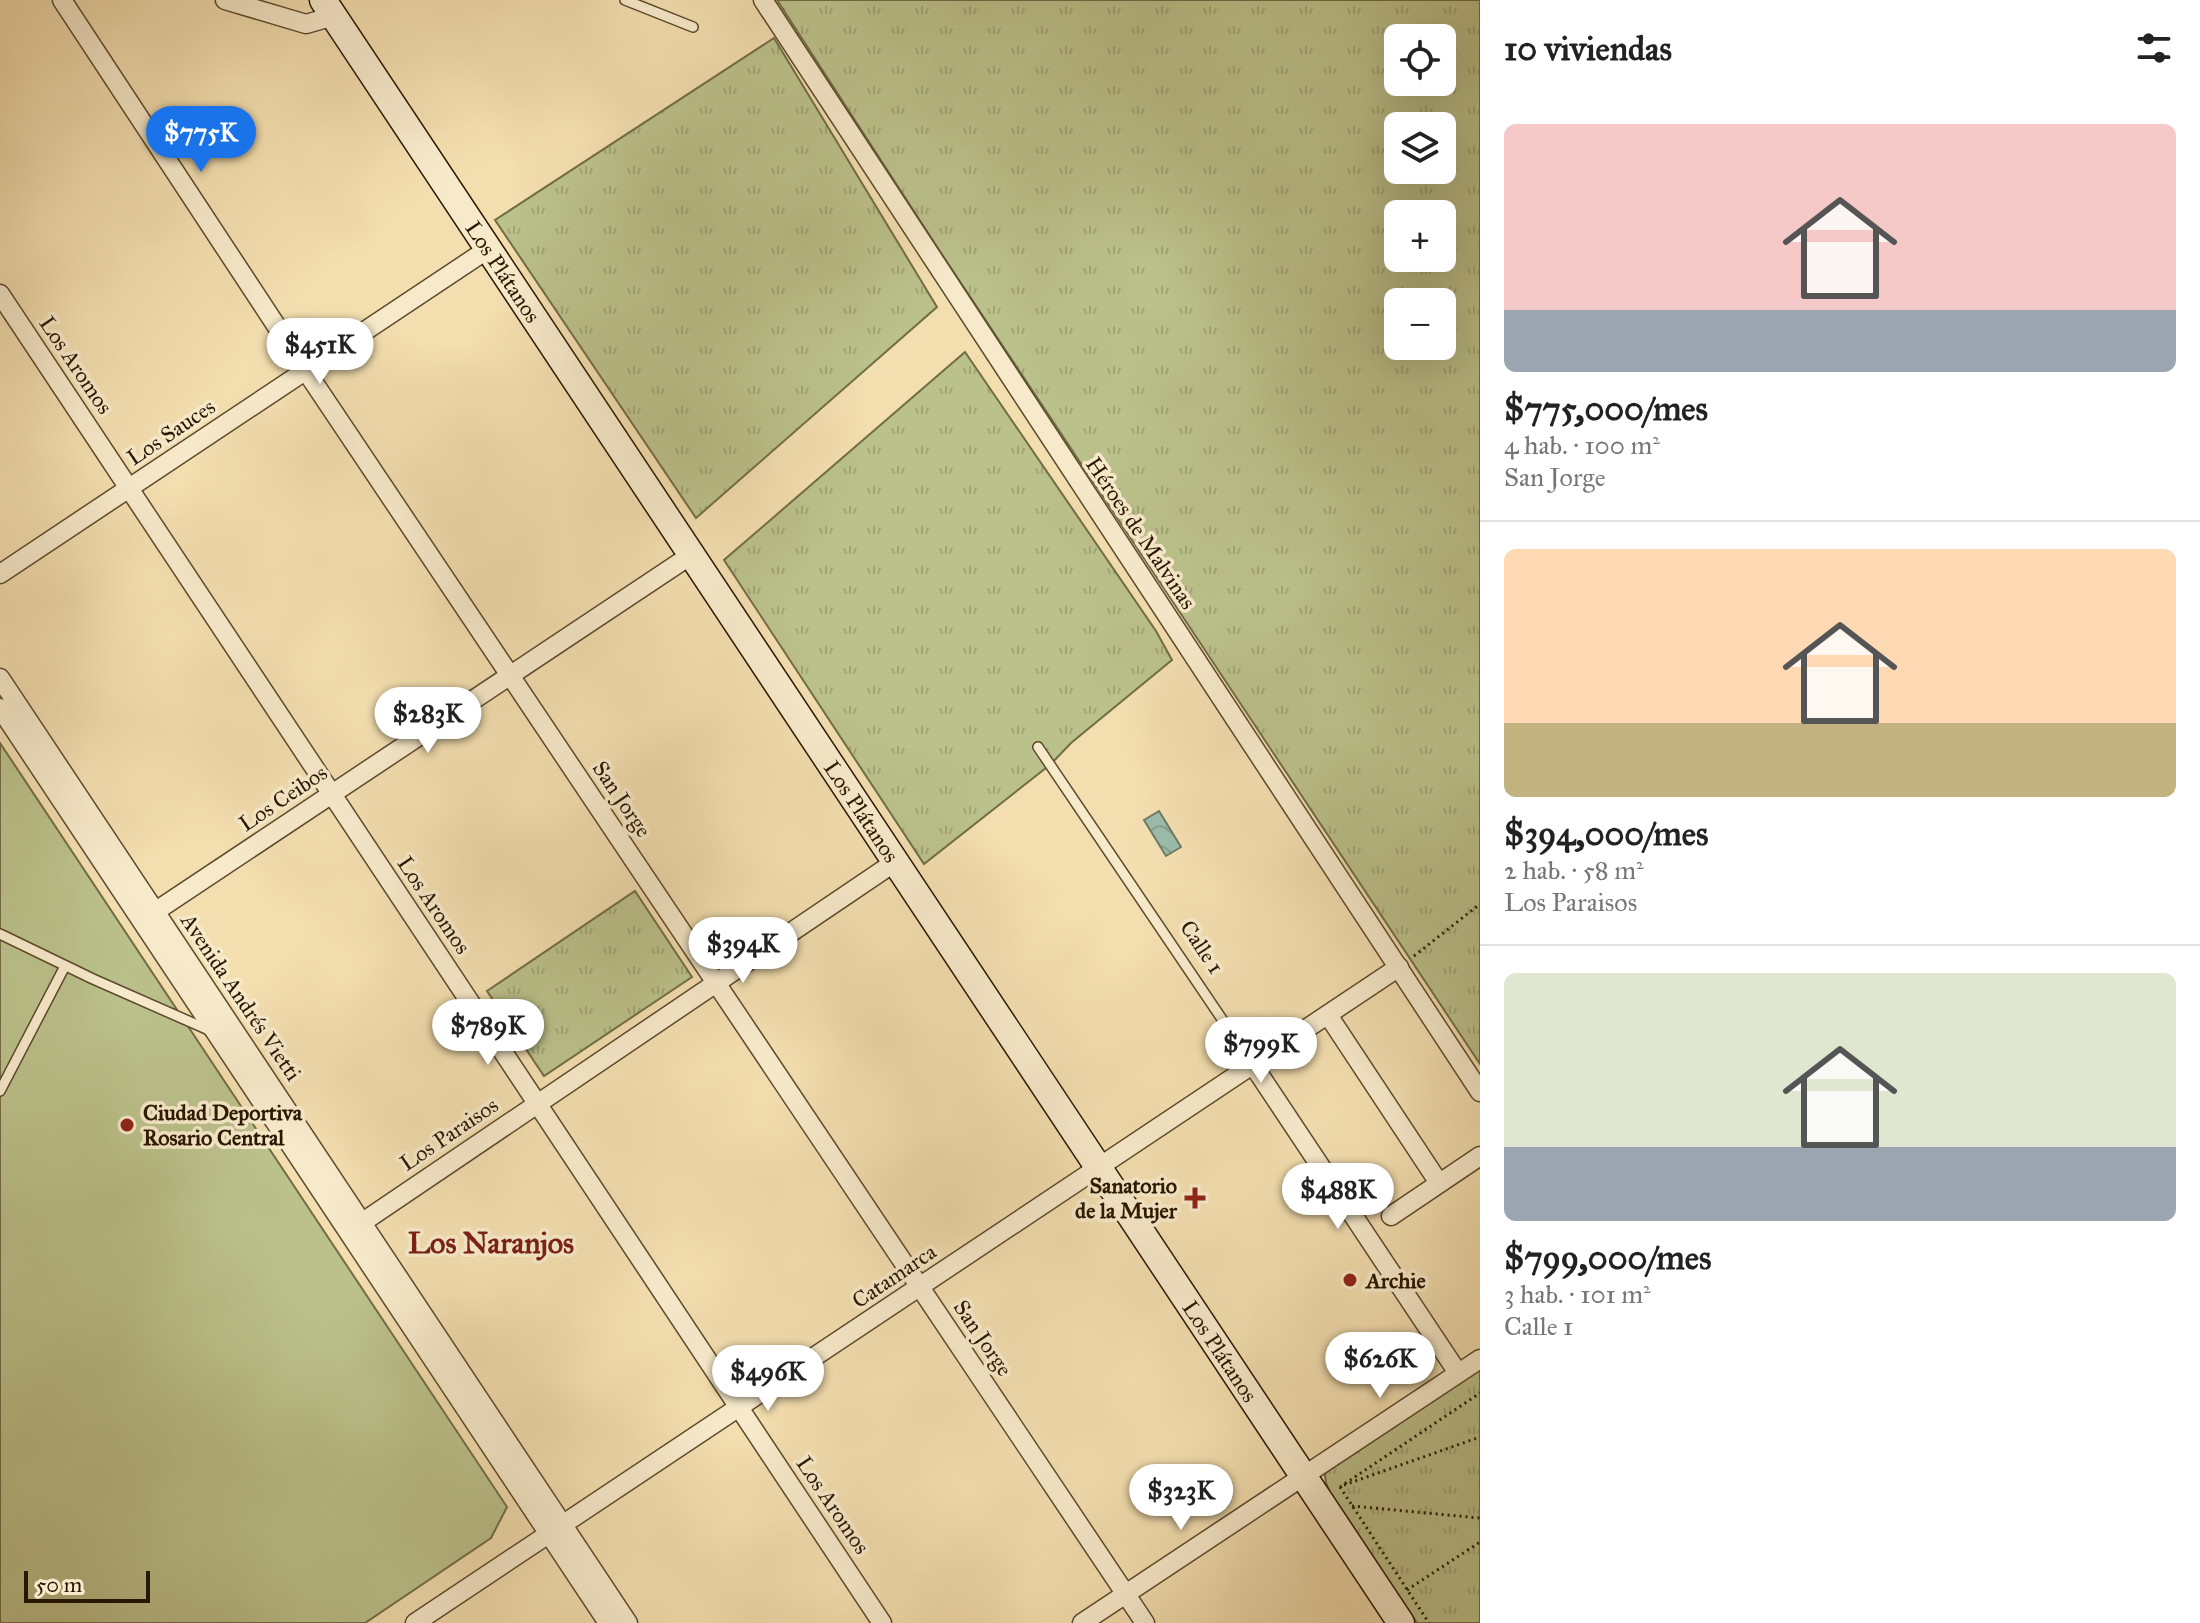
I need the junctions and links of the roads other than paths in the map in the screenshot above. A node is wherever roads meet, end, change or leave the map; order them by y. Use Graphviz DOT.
graph roads {
  1 [pos="62,0"];
  2 [pos="225,0"];
  3 [pos="625,0"];
  4 [pos="763,0"];
  5 [pos="328,8"];
  6 [pos="693,27"];
  7 [pos="488,249"];
  8 [pos="0,294"];
  9 [pos="306,371"];
  10 [pos="129,488"];
  11 [pos="691,555"];
  12 [pos="0,574"];
  13 [pos="510,676"];
  14 [pos="0,678"];
  15 [pos="0,708"];
  16 [pos="1038,747"];
  17 [pos="332,794"];
  18 [pos="895,862"];
  19 [pos="149,917"];
  20 [pos="0,934"];
  21 [pos="65,966"];
  22 [pos="1399,967"];
  23 [pos="716,983"];
  24 [pos="1328,1015"];
  25 [pos="223,1028"];
  26 [pos="1253,1065"];
  27 [pos="0,1091"];
  28 [pos="1480,1092"];
  29 [pos="537,1104"];
  30 [pos="1480,1156"];
  31 [pos="1099,1169"];
  32 [pos="1439,1183"];
  33 [pos="1391,1216"];
  34 [pos="355,1227"];
  35 [pos="920,1288"];
  36 [pos="1480,1359"];
  37 [pos="1458,1373"];
  38 [pos="739,1408"];
  39 [pos="1303,1477"];
  40 [pos="556,1529"];
  41 [pos="1126,1594"];
  42 [pos="415,1623"];
  43 [pos="608,1623"];
  44 [pos="628,1623"];
  45 [pos="882,1623"];
  46 [pos="1082,1623"];
  47 [pos="1145,1623"];
  48 [pos="1401,1623"];
  1 -- 9 [label="street, San Jorge"];
  2 -- 5 [label="street"];
  3 -- 6 [label="lane"];
  4 -- 22 [label="street, Héroes de Malvinas"];
  5 -- 7 [label="street, Los Plátanos"];
  7 -- 9 [label="street, Los Sauces"];
  7 -- 11 [label="street, Los Plátanos"];
  8 -- 10 [label="street, Los Aromos"];
  9 -- 10 [label="street, Los Sauces"];
  9 -- 13 [label="street, San Jorge"];
  10 -- 12 [label="street, Los Sauces"];
  10 -- 17 [label="street, Los Aromos"];
  11 -- 13 [label="street, Los Ceibos"];
  11 -- 18 [label="street, Los Plátanos"];
  13 -- 17 [label="street, Los Ceibos"];
  13 -- 23 [label="street, San Jorge"];
  14 -- 19 [label="street, Avenida Andrés Vietti"];
  15 -- 19 [label="street, Avenida Andrés Vietti"];
  16 -- 26 [label="lane, Calle 1"];
  17 -- 19 [label="street, Los Ceibos"];
  17 -- 29 [label="street, Los Aromos"];
  18 -- 23 [label="street, Los Paraisos"];
  18 -- 31 [label="street, Los Plátanos"];
  19 -- 25 [label="street, Avenida Andrés Vietti"];
  20 -- 21 [label="lane"];
  21 -- 25 [label="lane"];
  21 -- 27 [label="lane"];
  22 -- 24 [label="street, Catamarca"];
  22 -- 28 [label="street, Héroes de Malvinas"];
  23 -- 29 [label="street, Los Paraisos"];
  23 -- 35 [label="street, San Jorge"];
  24 -- 26 [label="street, Catamarca"];
  24 -- 32 [label="street"];
  25 -- 34 [label="street, Avenida Andrés Vietti"];
  26 -- 31 [label="street, Catamarca"];
  26 -- 37 [label="street, Calle 1"];
  29 -- 34 [label="street, Los Paraisos"];
  29 -- 38 [label="street, Los Aromos"];
  30 -- 32 [label="street"];
  31 -- 35 [label="street, Catamarca"];
  31 -- 39 [label="street, Los Plátanos"];
  32 -- 33 [label="street"];
  34 -- 40 [label="street, Avenida Andrés Vietti"];
  35 -- 38 [label="street, Catamarca"];
  35 -- 41 [label="street, San Jorge"];
  36 -- 37 [label="street"];
  37 -- 39 [label="street"];
  38 -- 40 [label="street, Catamarca"];
  38 -- 45 [label="street, Los Aromos"];
  39 -- 41 [label="street"];
  39 -- 48 [label="street, Los Plátanos"];
  40 -- 42 [label="street, Catamarca"];
  40 -- 43 [label="street, Avenida Andrés Vietti"];
  40 -- 44 [label="street, Avenida Andrés Vietti"];
  41 -- 46 [label="street"];
  41 -- 47 [label="street, San Jorge"];
}
